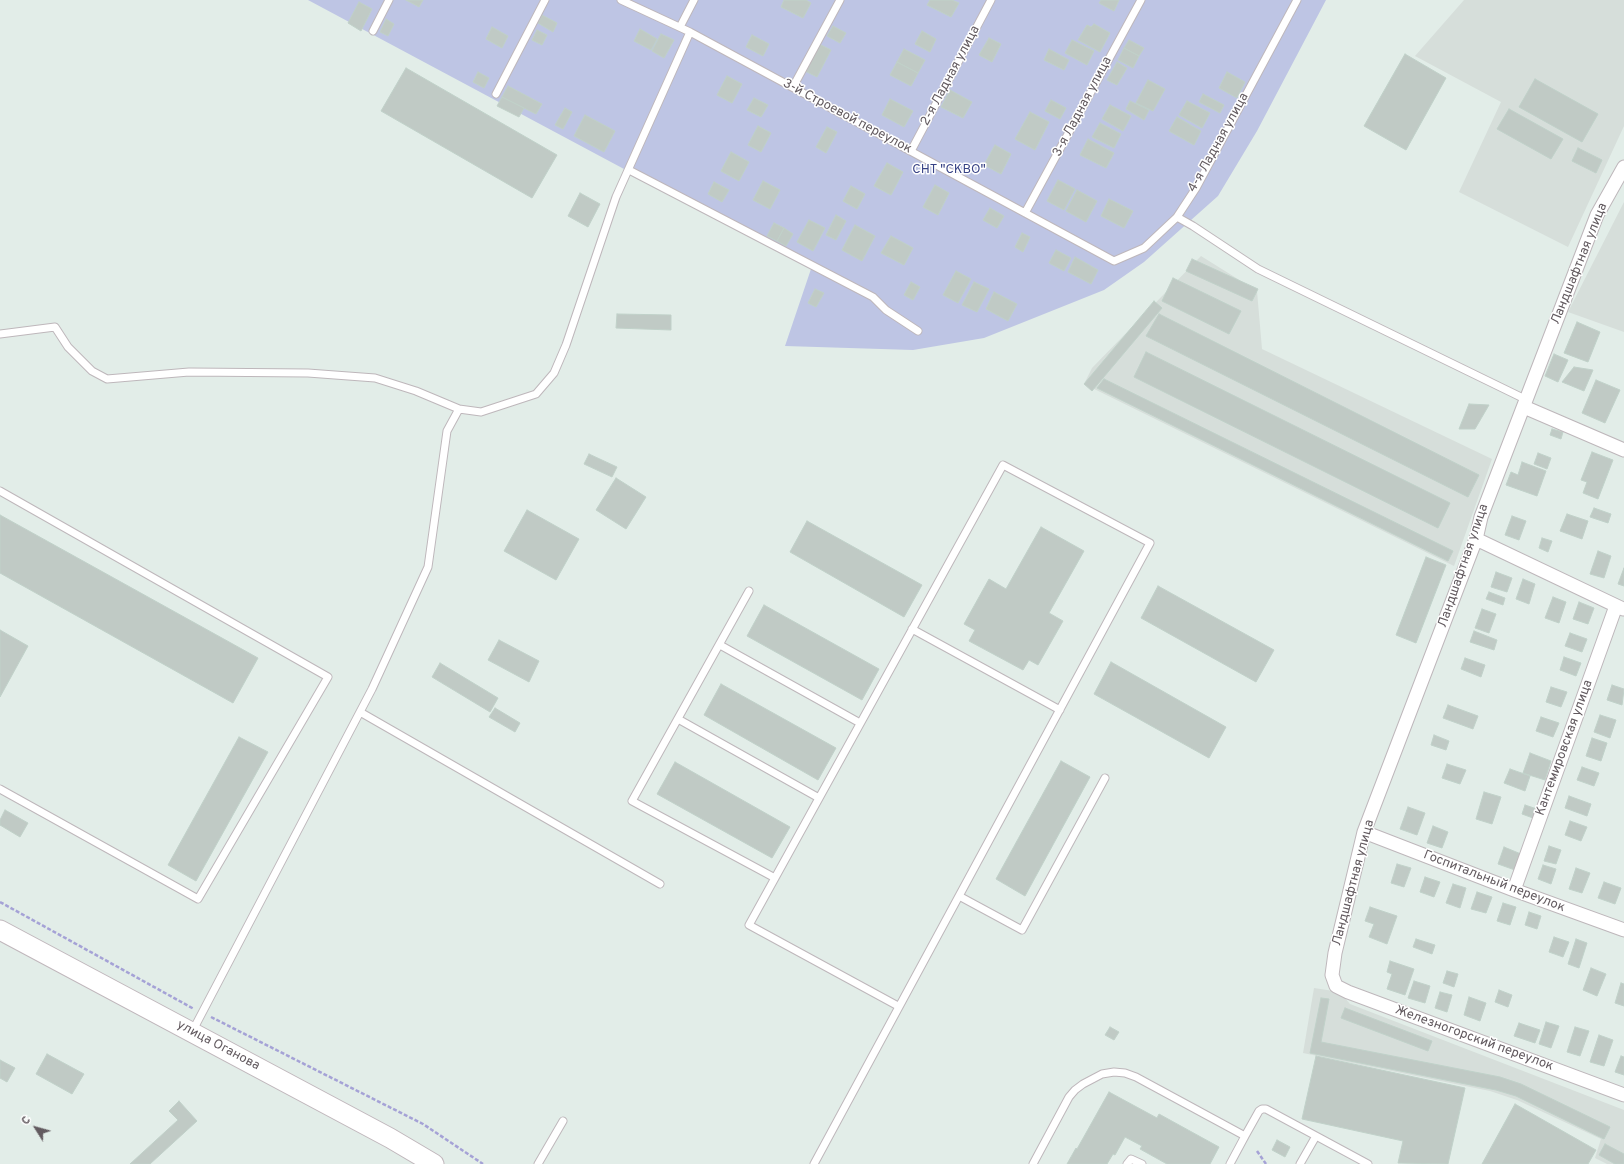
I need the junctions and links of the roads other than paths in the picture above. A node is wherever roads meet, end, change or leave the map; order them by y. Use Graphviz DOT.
graph roads {
  1 [pos="389,0"];
  2 [pos="546,0"];
  3 [pos="621,0"];
  4 [pos="694,0"];
  5 [pos="840,0"];
  6 [pos="991,0"];
  7 [pos="1141,0"];
  8 [pos="1297,0"];
  9 [pos="680,27"];
  10 [pos="373,31"];
  11 [pos="690,32"];
  12 [pos="793,87"];
  13 [pos="496,94"];
  14 [pos="911,151"];
  15 [pos="1624,168"];
  16 [pos="629,170"];
  17 [pos="1025,213"];
  18 [pos="1177,217"];
  19 [pos="1114,261"];
  20 [pos="918,331"];
  21 [pos="0,334"];
  22 [pos="1525,403"];
  23 [pos="459,409"];
  24 [pos="1624,450"];
  25 [pos="0,491"];
  26 [pos="1476,539"];
  27 [pos="749,592"];
  28 [pos="1620,608"];
  29 [pos="912,629"];
  30 [pos="720,645"];
  31 [pos="1060,710"];
  32 [pos="360,712"];
  33 [pos="678,719"];
  34 [pos="860,724"];
  35 [pos="1105,778"];
  36 [pos="1,791"];
  37 [pos="819,798"];
  38 [pos="1364,832"];
  39 [pos="775,878"];
  40 [pos="660,884"];
  41 [pos="1514,890"];
  42 [pos="959,896"];
  43 [pos="0,930"];
  44 [pos="1624,930"];
  45 [pos="1332,975"];
  46 [pos="898,1006"];
  47 [pos="192,1032"];
  48 [pos="1624,1095"];
  49 [pos="563,1121"];
  50 [pos="1245,1136"];
  51 [pos="1316,1136"];
  52 [pos="434,1164"];
  53 [pos="538,1164"];
  54 [pos="814,1164"];
  55 [pos="1033,1164"];
  56 [pos="1127,1164"];
  57 [pos="1142,1164"];
  58 [pos="1230,1164"];
  59 [pos="1300,1164"];
  60 [pos="1368,1164"];
  1 -- 10 [label="lane"];
  2 -- 13 [label="lane"];
  3 -- 9 [label="lane, 3-й Строевой переулок"];
  4 -- 9 [label="lane"];
  5 -- 12 [label="lane"];
  6 -- 14 [label="lane, 2-я Ладная улица"];
  7 -- 17 [label="lane, 3-я Ладная улица"];
  8 -- 18 [label="lane, 4-я Ладная улица"];
  9 -- 11 [label="lane, 3-й Строевой переулок"];
  11 -- 12 [label="lane, 3-й Строевой переулок"];
  11 -- 16 [label="lane"];
  12 -- 14 [label="lane, 3-й Строевой переулок"];
  14 -- 17 [label="lane, 3-й Строевой переулок"];
  15 -- 22 [label="street, Ландшафтная улица"];
  16 -- 20 [label="lane"];
  16 -- 23 [label="lane"];
  17 -- 19 [label="lane, 3-й Строевой переулок"];
  18 -- 19 [label="lane, 4-я Ладная улица"];
  18 -- 22 [label="lane"];
  21 -- 23 [label="lane"];
  22 -- 24 [label="street"];
  22 -- 26 [label="street, Ландшафтная улица"];
  23 -- 32 [label="lane"];
  25 -- 36 [label="lane"];
  26 -- 28 [label="street"];
  26 -- 38 [label="street, Ландшафтная улица"];
  27 -- 30 [label="lane"];
  28 -- 41 [label="street, Кантемировская улица"];
  29 -- 31 [label="lane"];
  29 -- 31 [label="lane"];
  29 -- 34 [label="lane"];
  30 -- 33 [label="lane"];
  30 -- 34 [label="lane"];
  31 -- 42 [label="lane"];
  32 -- 40 [label="lane"];
  32 -- 47 [label="lane"];
  33 -- 37 [label="lane"];
  33 -- 39 [label="lane"];
  34 -- 37 [label="lane"];
  35 -- 42 [label="lane"];
  37 -- 39 [label="lane"];
  38 -- 41 [label="street, Госпитальный переулок"];
  38 -- 45 [label="street, Ландшафтная улица"];
  39 -- 46 [label="lane"];
  41 -- 44 [label="street, Госпитальный переулок"];
  42 -- 46 [label="lane"];
  43 -- 47 [label="main road, улица Оганова"];
  45 -- 48 [label="street, Железногорский переулок"];
  46 -- 54 [label="lane"];
  47 -- 52 [label="main road, улица Оганова"];
  49 -- 53 [label="lane"];
  50 -- 51 [label="lane"];
  50 -- 55 [label="lane"];
  50 -- 58 [label="lane"];
  51 -- 59 [label="lane"];
  51 -- 60 [label="lane"];
  56 -- 57 [label="lane"];
}
